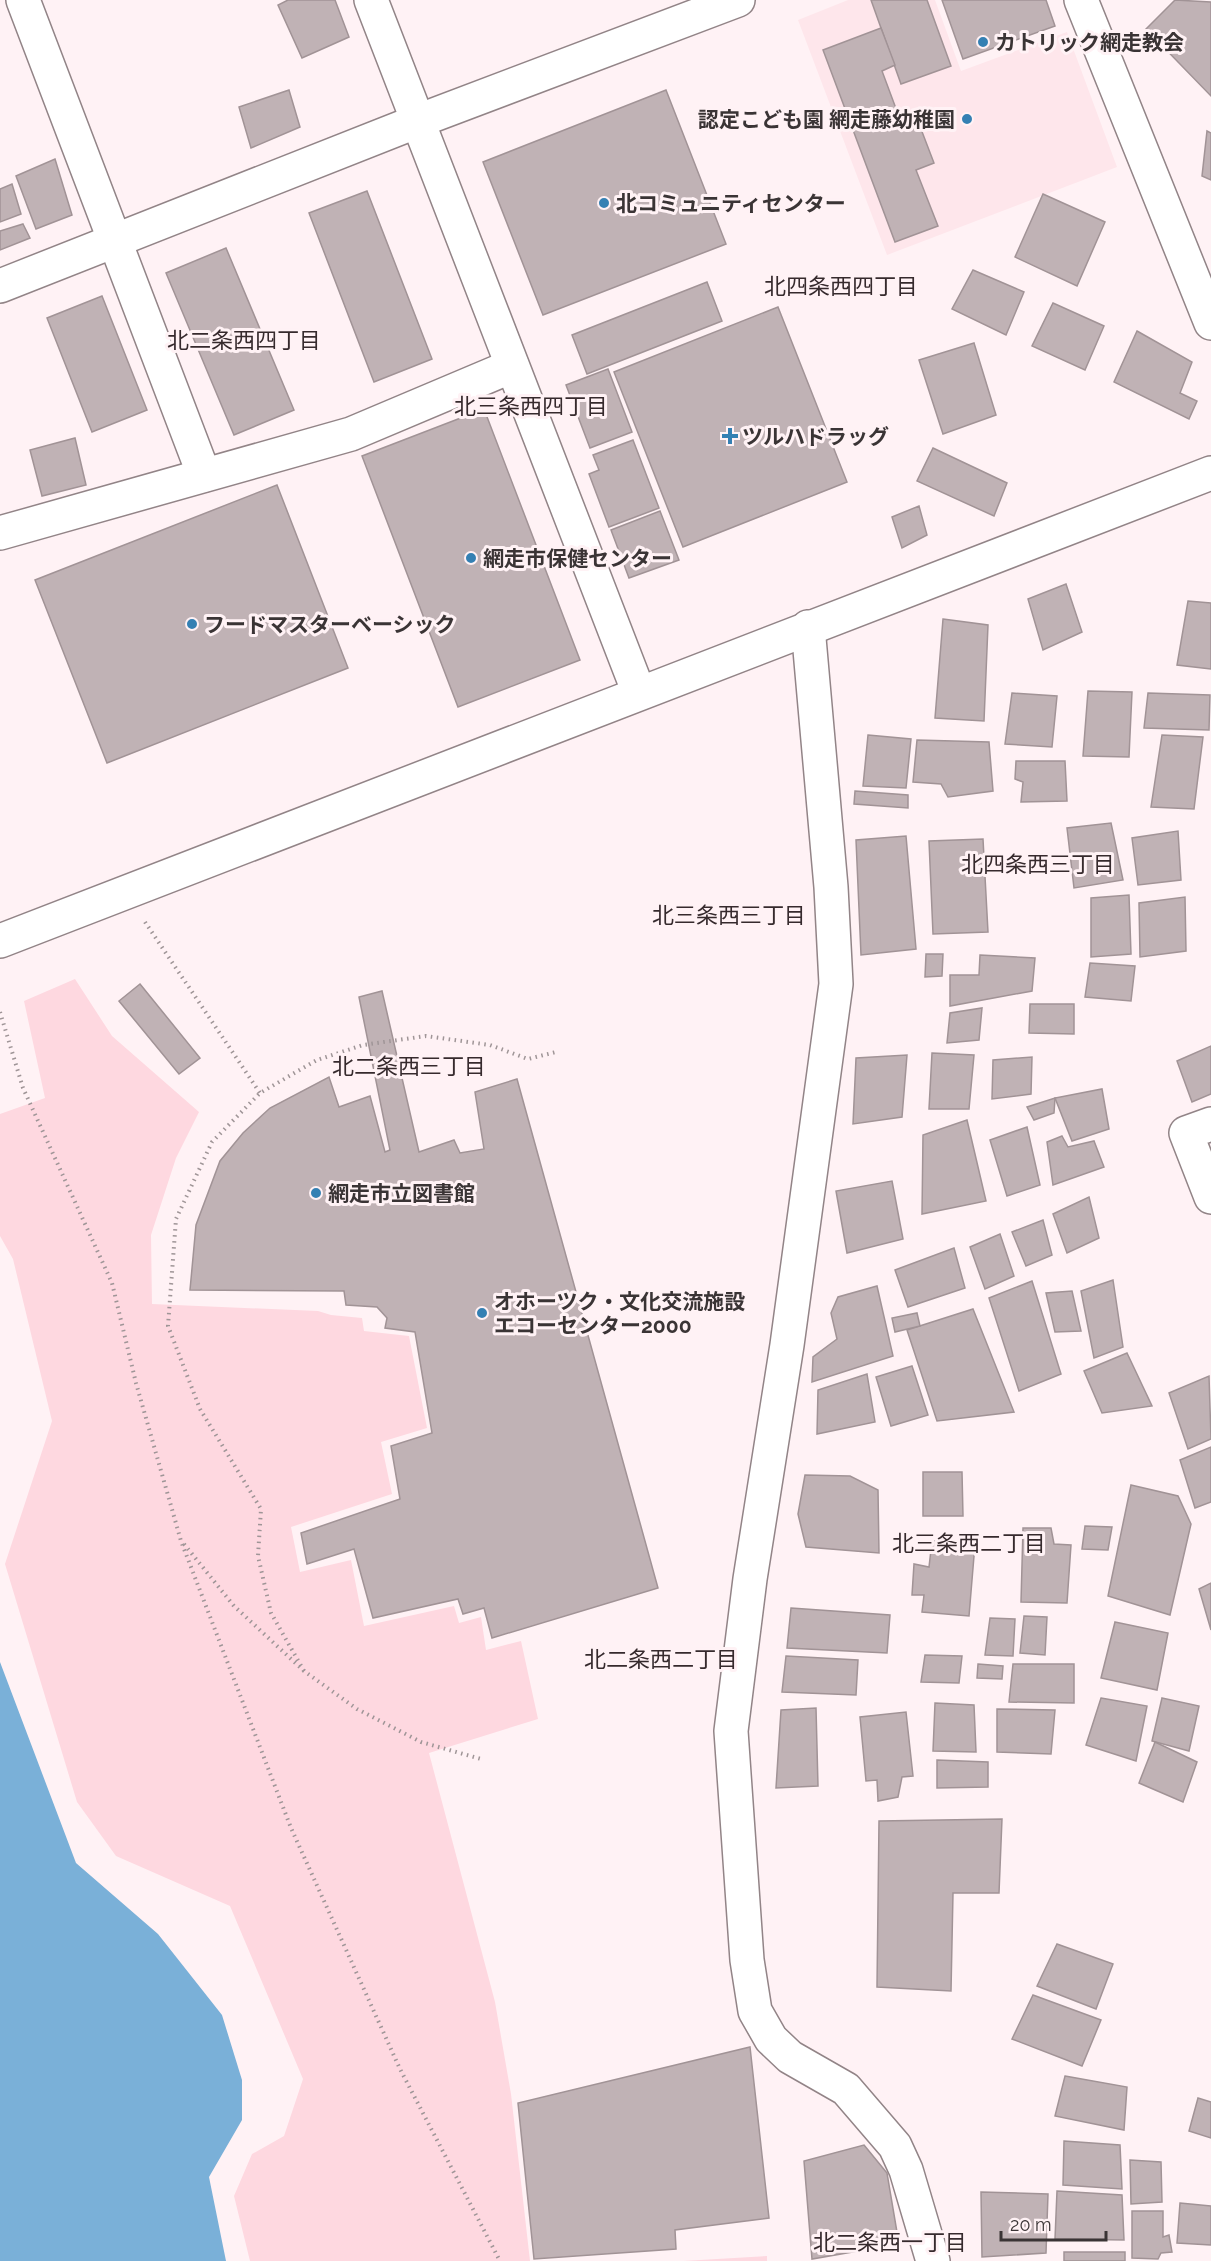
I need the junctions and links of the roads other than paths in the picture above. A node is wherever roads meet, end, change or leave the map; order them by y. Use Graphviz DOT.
graph roads {
  1 [pos="23,0"];
  2 [pos="371,0"];
  3 [pos="1081,0"];
  4 [pos="729,2"];
  5 [pos="418,121"];
  6 [pos="114,241"];
  7 [pos="0,286"];
  8 [pos="1211,322"];
  9 [pos="512,366"];
  10 [pos="1211,473"];
  11 [pos="204,475"];
  12 [pos="0,533"];
  13 [pos="808,627"];
  14 [pos="639,693"];
  15 [pos="0,941"];
  16 [pos="1211,1124"];
  17 [pos="1211,1197"];
  18 [pos="933,2261"];
  1 -- 6 [label="street"];
  2 -- 5 [label="street"];
  3 -- 8 [label="street"];
  4 -- 5 [label="street"];
  5 -- 6 [label="street"];
  5 -- 9 [label="street"];
  6 -- 7 [label="street"];
  6 -- 11 [label="street"];
  9 -- 11 [label="street"];
  9 -- 14 [label="street"];
  10 -- 13 [label="street"];
  11 -- 12 [label="street"];
  13 -- 14 [label="street"];
  13 -- 18 [label="street"];
  14 -- 15 [label="street"];
  16 -- 17 [label="street"];
}
